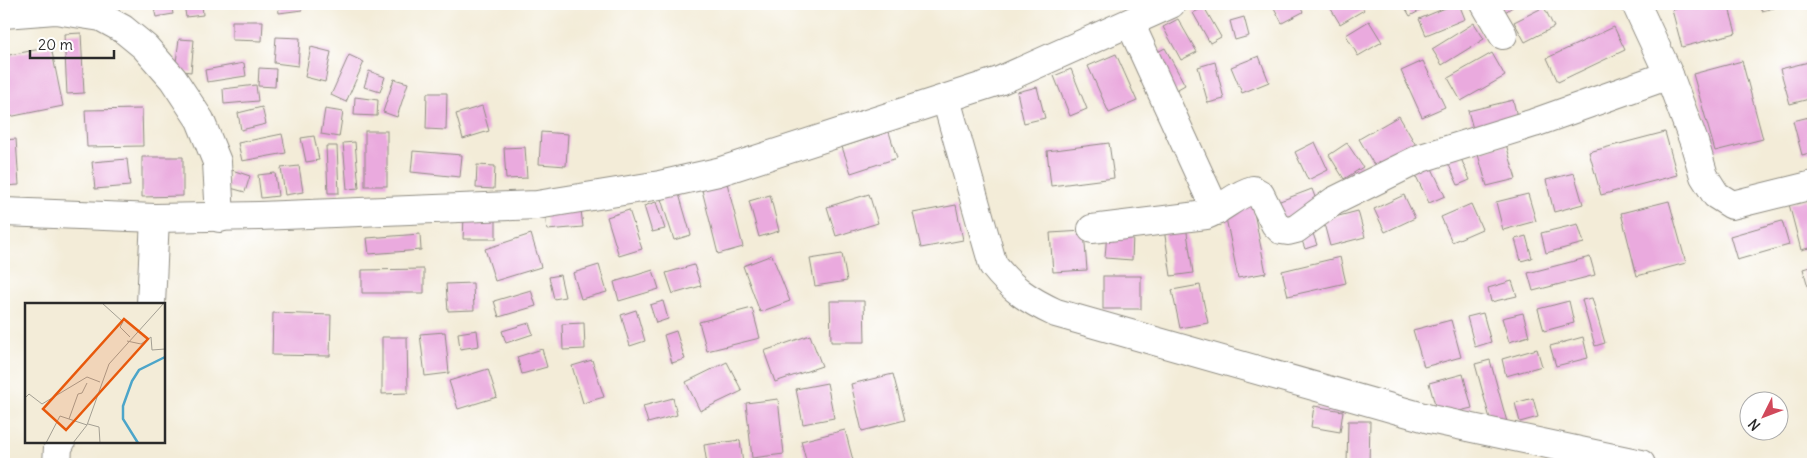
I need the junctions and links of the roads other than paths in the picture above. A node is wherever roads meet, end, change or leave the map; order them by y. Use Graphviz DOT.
graph roads {
  1 [pos="1171,4"];
  2 [pos="1485,4"];
  3 [pos="1636,4"];
  4 [pos="4,14"];
  5 [pos="1130,23"];
  6 [pos="1503,35"];
  7 [pos="1669,75"];
  8 [pos="946,99"];
  9 [pos="1813,185"];
  10 [pos="1216,211"];
  11 [pos="4,212"];
  12 [pos="155,218"];
  13 [pos="220,218"];
  14 [pos="1092,229"];
  15 [pos="151,303"];
  16 [pos="60,443"];
  17 [pos="57,464"];
  18 [pos="1641,464"];
  1 -- 5 [label="street"];
  2 -- 6 [label="street"];
  3 -- 7 [label="street"];
  4 -- 13 [label="street"];
  5 -- 8 [label="street"];
  5 -- 10 [label="street"];
  7 -- 9 [label="street"];
  7 -- 10 [label="street"];
  8 -- 13 [label="street"];
  8 -- 18 [label="street"];
  10 -- 14 [label="street"];
  11 -- 12 [label="street"];
  12 -- 13 [label="street"];
  12 -- 15 [label="street"];
  16 -- 17 [label="street"];
}
